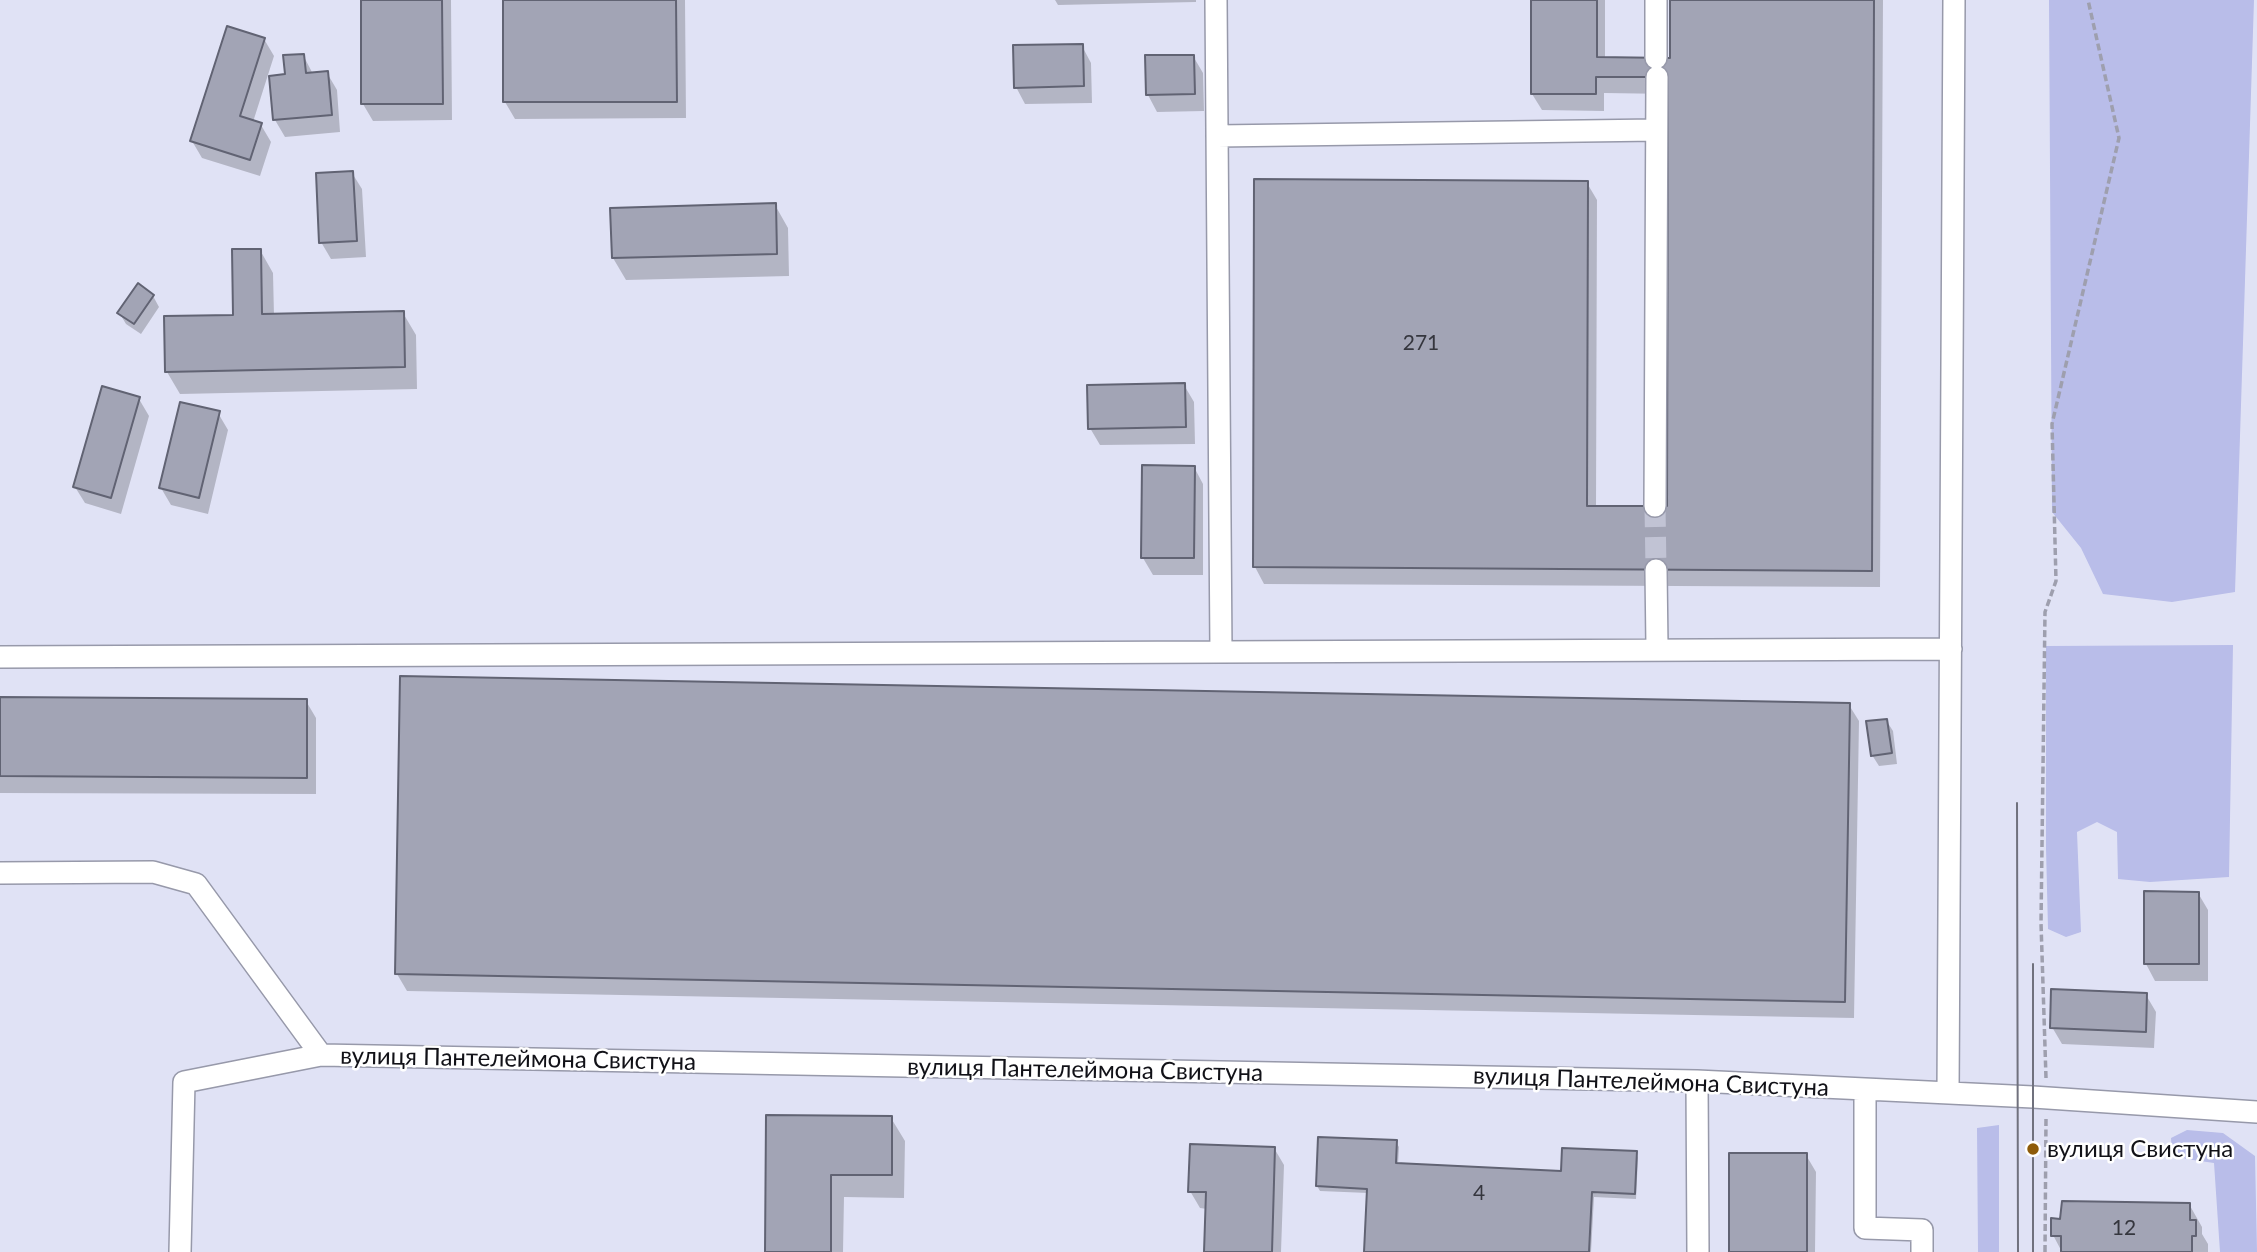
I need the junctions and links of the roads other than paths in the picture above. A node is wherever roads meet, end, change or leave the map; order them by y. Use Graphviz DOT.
graph roads {
  1 [pos="1216,0"];
  2 [pos="1656,0"];
  3 [pos="1954,0"];
  4 [pos="1656,130"];
  5 [pos="1217,136"];
  6 [pos="1655,506"];
  7 [pos="1656,570"];
  8 [pos="1657,647"];
  9 [pos="1951,649"];
  10 [pos="1221,652"];
  11 [pos="0,657"];
  12 [pos="0,873"];
  13 [pos="321,1055"];
  14 [pos="1696,1081"];
  15 [pos="1866,1089"];
  16 [pos="1948,1093"];
  17 [pos="2257,1112"];
  18 [pos="180,1252"];
  19 [pos="1698,1252"];
  20 [pos="1922,1252"];
  1 -- 5 [label="street"];
  2 -- 4 [label="street"];
  3 -- 9 [label="street"];
  4 -- 5 [label="street"];
  4 -- 6 [label="street"];
  5 -- 10 [label="street"];
  7 -- 8 [label="street"];
  9 -- 10 [label="street"];
  9 -- 16 [label="street"];
  10 -- 11 [label="street"];
  12 -- 13 [label="street, вулиця Пантелеймона Свистуна"];
  13 -- 14 [label="street, вулиця Пантелеймона Свистуна"];
  13 -- 18 [label="street"];
  14 -- 15 [label="street, вулиця Пантелеймона Свистуна"];
  14 -- 19 [label="street"];
  15 -- 16 [label="street, вулиця Пантелеймона Свистуна"];
  15 -- 20 [label="street"];
  16 -- 17 [label="street, вулиця Пантелеймона Свистуна"];
}
